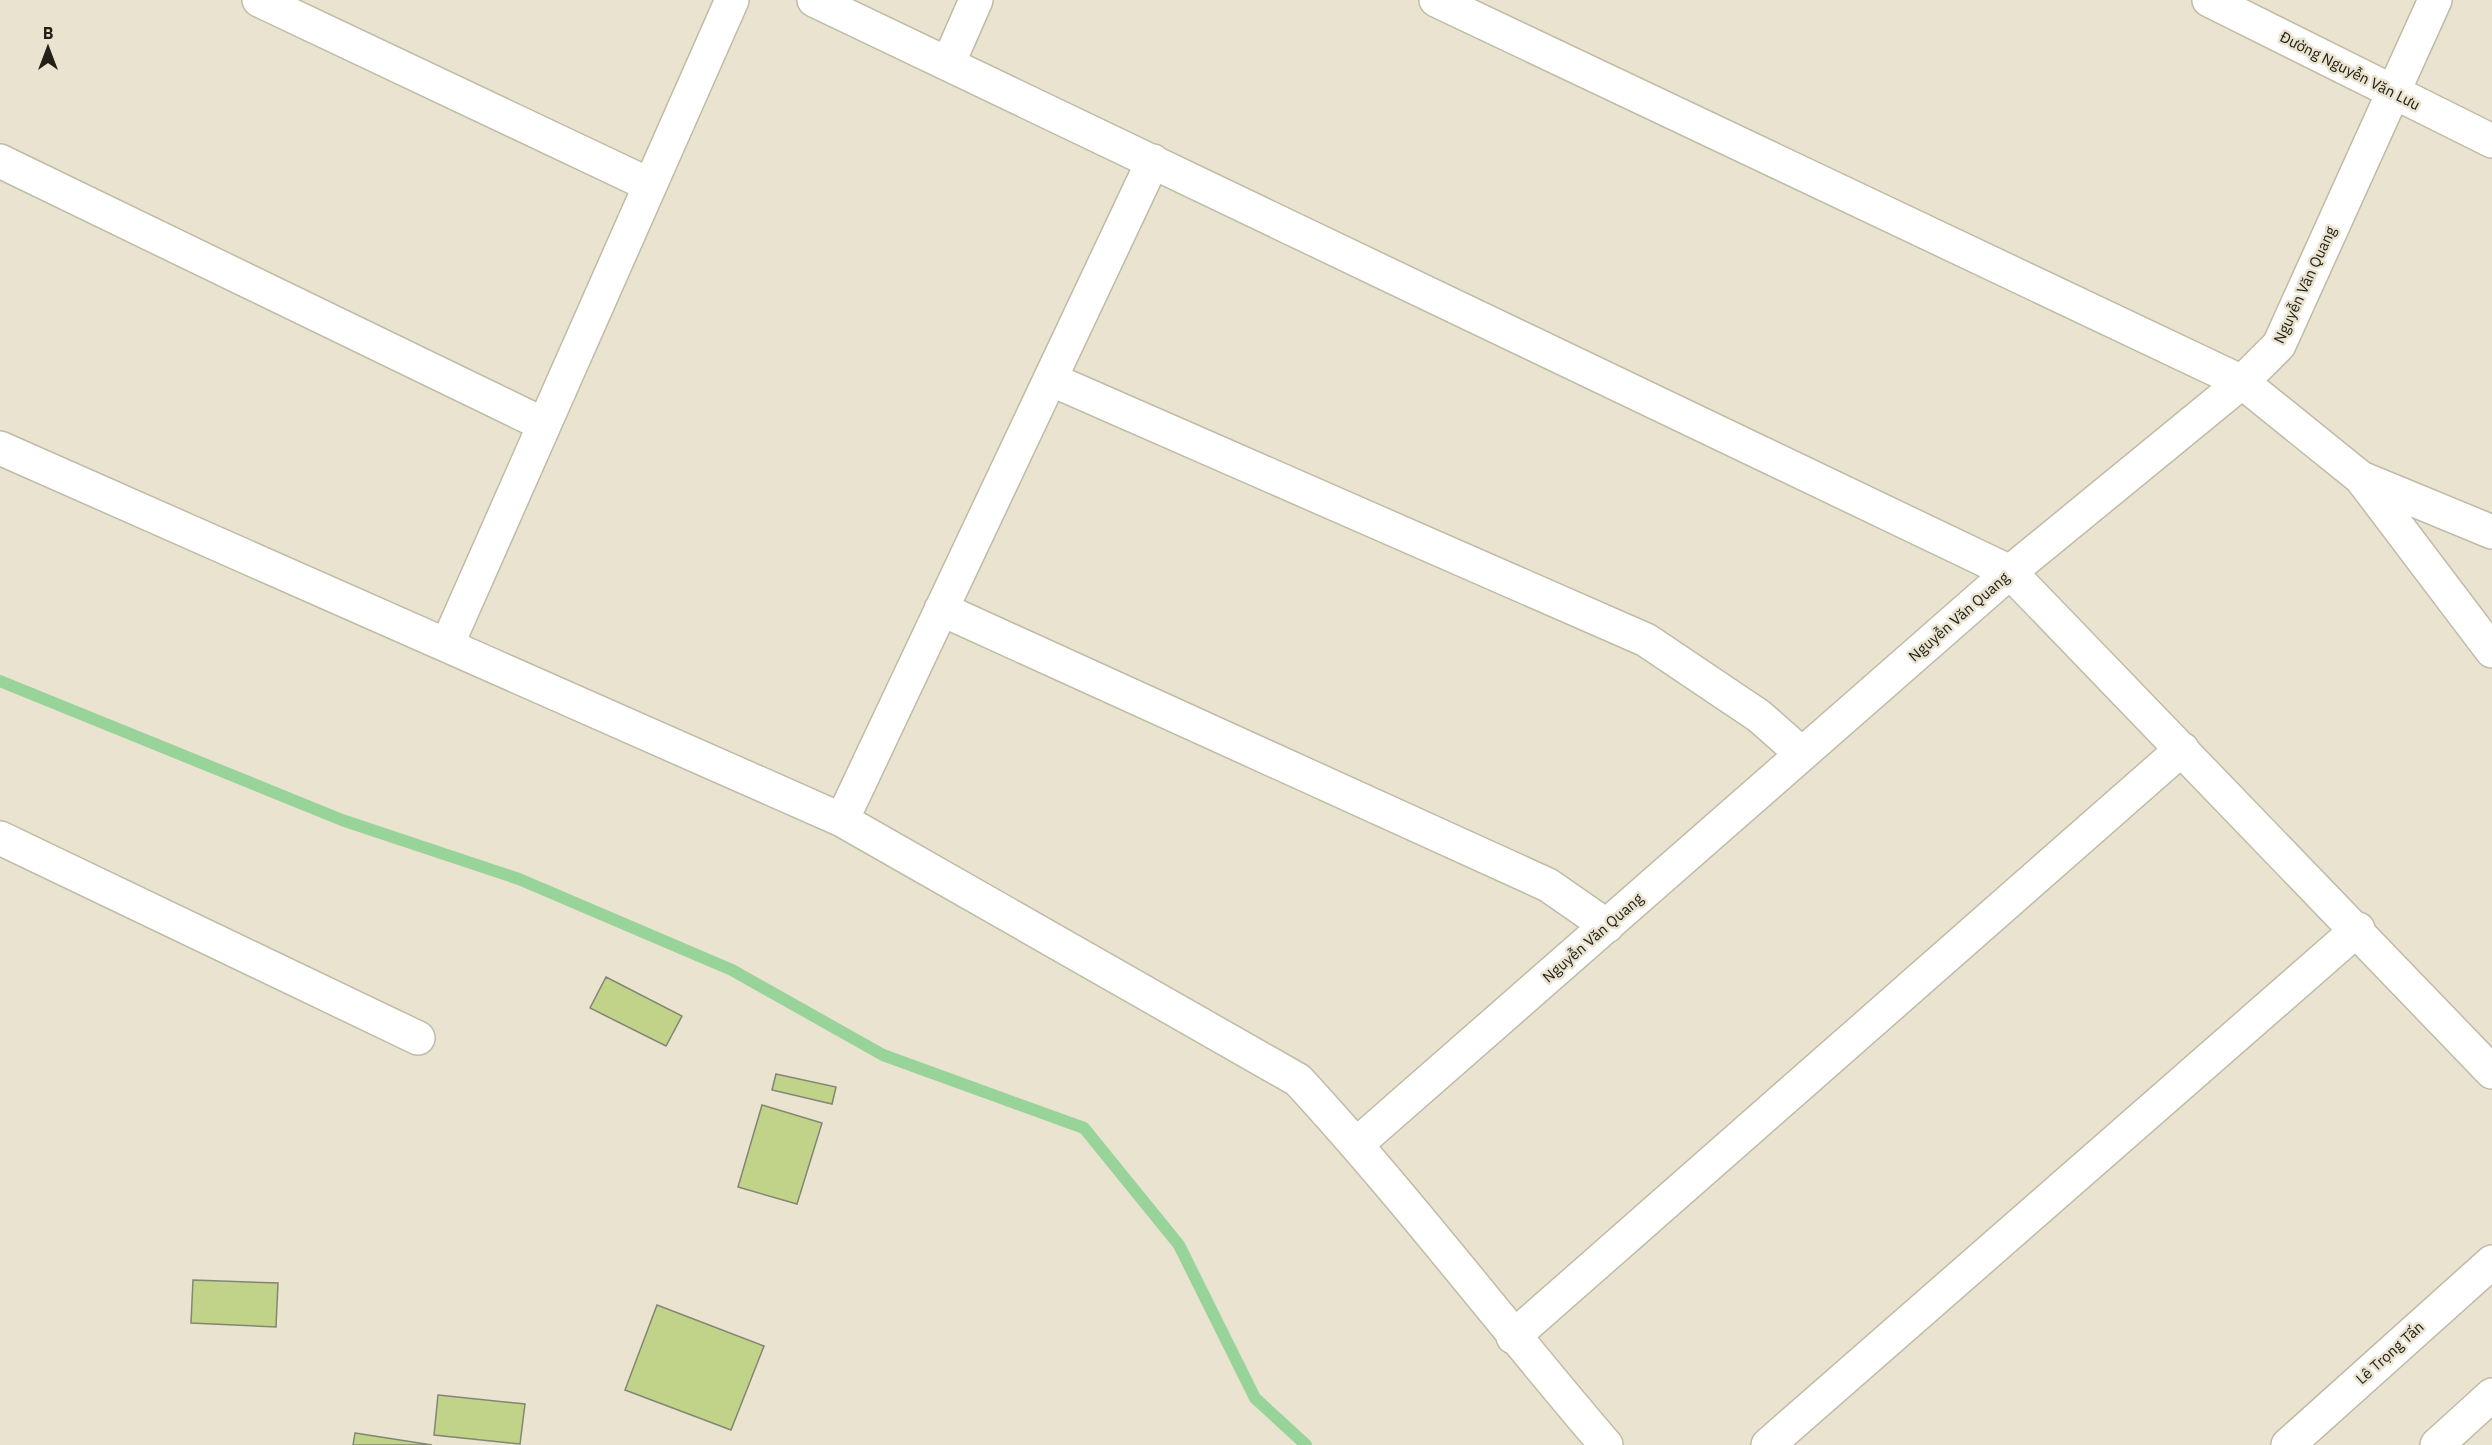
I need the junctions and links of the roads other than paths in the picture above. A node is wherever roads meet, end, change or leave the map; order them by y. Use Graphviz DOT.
graph roads {
  1 [pos="259,0"];
  2 [pos="732,0"];
  3 [pos="814,0"];
  4 [pos="976,0"];
  5 [pos="1436,0"];
  6 [pos="2209,0"];
  7 [pos="2435,0"];
  8 [pos="948,64"];
  9 [pos="2394,93"];
  10 [pos="2492,141"];
  11 [pos="0,161"];
  12 [pos="1153,161"];
  13 [pos="650,185"];
  14 [pos="1050,380"];
  15 [pos="2242,382"];
  16 [pos="543,424"];
  17 [pos="0,448"];
  18 [pos="2361,478"];
  19 [pos="2492,532"];
  20 [pos="2010,572"];
  21 [pos="942,609"];
  22 [pos="447,645"];
  23 [pos="2492,651"];
  24 [pos="2182,748"];
  25 [pos="1802,754"];
  26 [pos="842,820"];
  27 [pos="0,838"];
  28 [pos="1607,926"];
  29 [pos="2358,929"];
  30 [pos="418,1038"];
  31 [pos="2492,1072"];
  32 [pos="1358,1144"];
  33 [pos="2492,1262"];
  34 [pos="1513,1336"];
  35 [pos="2492,1395"];
  36 [pos="1606,1445"];
  37 [pos="1768,1445"];
  38 [pos="2288,1445"];
  39 [pos="2436,1445"];
  1 -- 13 [label="street"];
  2 -- 13 [label="street"];
  3 -- 8 [label="street"];
  4 -- 8 [label="street"];
  5 -- 15 [label="street"];
  6 -- 9 [label="street, Đường Nguyễn Văn Lưu"];
  7 -- 9 [label="street, Nguyễn Văn Quang"];
  8 -- 12 [label="street"];
  9 -- 10 [label="street, Đường Nguyễn Văn Lưu"];
  9 -- 15 [label="street, Nguyễn Văn Quang"];
  11 -- 16 [label="street"];
  12 -- 14 [label="street"];
  12 -- 20 [label="street"];
  13 -- 16 [label="street"];
  14 -- 21 [label="street"];
  14 -- 25 [label="street"];
  15 -- 18 [label="street"];
  15 -- 20 [label="street, Nguyễn Văn Quang"];
  16 -- 22 [label="street"];
  17 -- 22 [label="street"];
  18 -- 19 [label="street"];
  18 -- 23 [label="street"];
  20 -- 24 [label="street"];
  20 -- 25 [label="street, Nguyễn Văn Quang"];
  21 -- 26 [label="street"];
  21 -- 28 [label="street"];
  22 -- 26 [label="street"];
  24 -- 29 [label="street"];
  24 -- 34 [label="street"];
  25 -- 28 [label="street, Nguyễn Văn Quang"];
  26 -- 32 [label="street"];
  27 -- 30 [label="street"];
  28 -- 32 [label="street, Nguyễn Văn Quang"];
  29 -- 31 [label="street"];
  29 -- 37 [label="street"];
  32 -- 34 [label="street"];
  33 -- 38 [label="street, Lê Trọng Tấn"];
  34 -- 36 [label="street"];
  35 -- 39 [label="street"];
}
